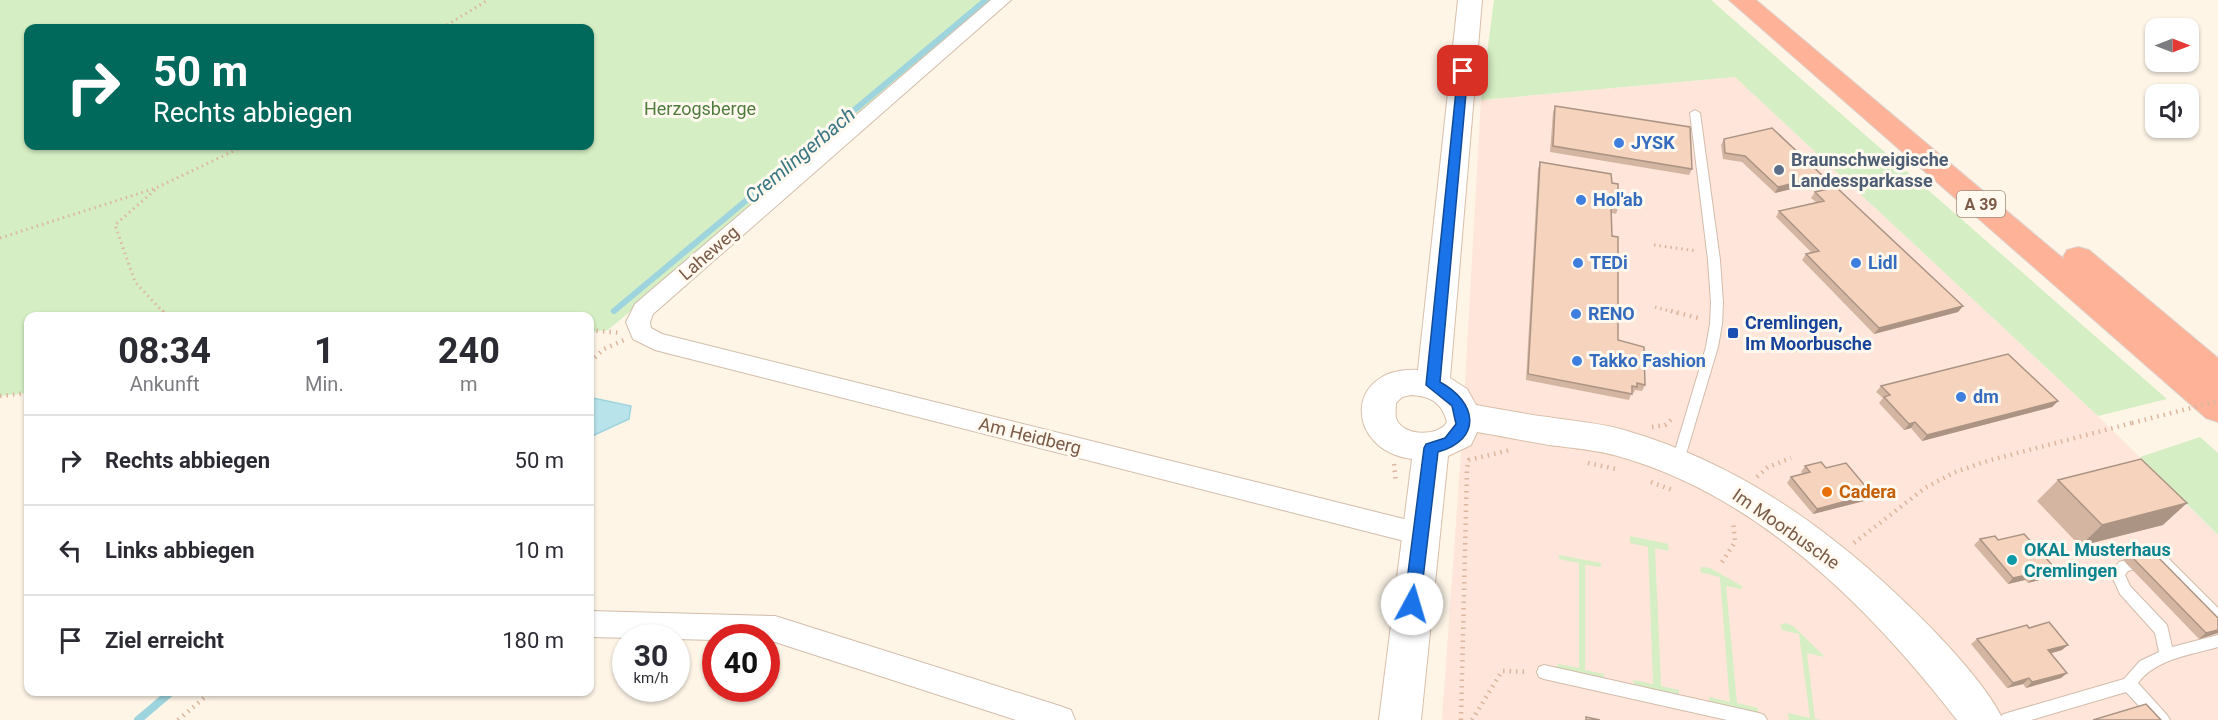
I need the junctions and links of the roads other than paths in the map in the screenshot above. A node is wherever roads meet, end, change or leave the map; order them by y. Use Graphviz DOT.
graph roads {
  1 [pos="1002,0"];
  2 [pos="1470,0"];
  3 [pos="1741,0"];
  4 [pos="1769,0"];
  5 [pos="1695,113"];
  6 [pos="642,333"];
  7 [pos="2218,377"];
  8 [pos="1433,385"];
  9 [pos="2218,409"];
  10 [pos="1463,416"];
  11 [pos="1431,448"];
  12 [pos="1680,479"];
  13 [pos="1420,534"];
  14 [pos="2218,618"];
  15 [pos="594,624"];
  16 [pos="2218,641"];
  17 [pos="2167,656"];
  18 [pos="1544,672"];
  19 [pos="2129,684"];
  20 [pos="1060,720"];
  21 [pos="1400,720"];
  22 [pos="1759,720"];
  23 [pos="1982,720"];
  24 [pos="2007,720"];
  25 [pos="2162,720"];
  1 -- 6 [label="street, Laheweg"];
  2 -- 8 [label="street"];
  3 -- 9 [label="highway, A 39"];
  4 -- 7 [label="highway, A 39"];
  5 -- 12 [label="lane"];
  6 -- 13 [label="street, Am Heidberg"];
  8 -- 10 [label="street"];
  8 -- 11 [label="street"];
  10 -- 11 [label="street"];
  10 -- 12 [label="street, Im Moorbusche"];
  11 -- 13 [label="street"];
  12 -- 23 [label="street, Im Moorbusche"];
  13 -- 21 [label="street"];
  14 -- 17 [label="lane"];
  15 -- 20 [label="street"];
  16 -- 17 [label="lane"];
  17 -- 19 [label="lane"];
  18 -- 22 [label="lane"];
  19 -- 24 [label="lane"];
  19 -- 25 [label="lane"];
}
